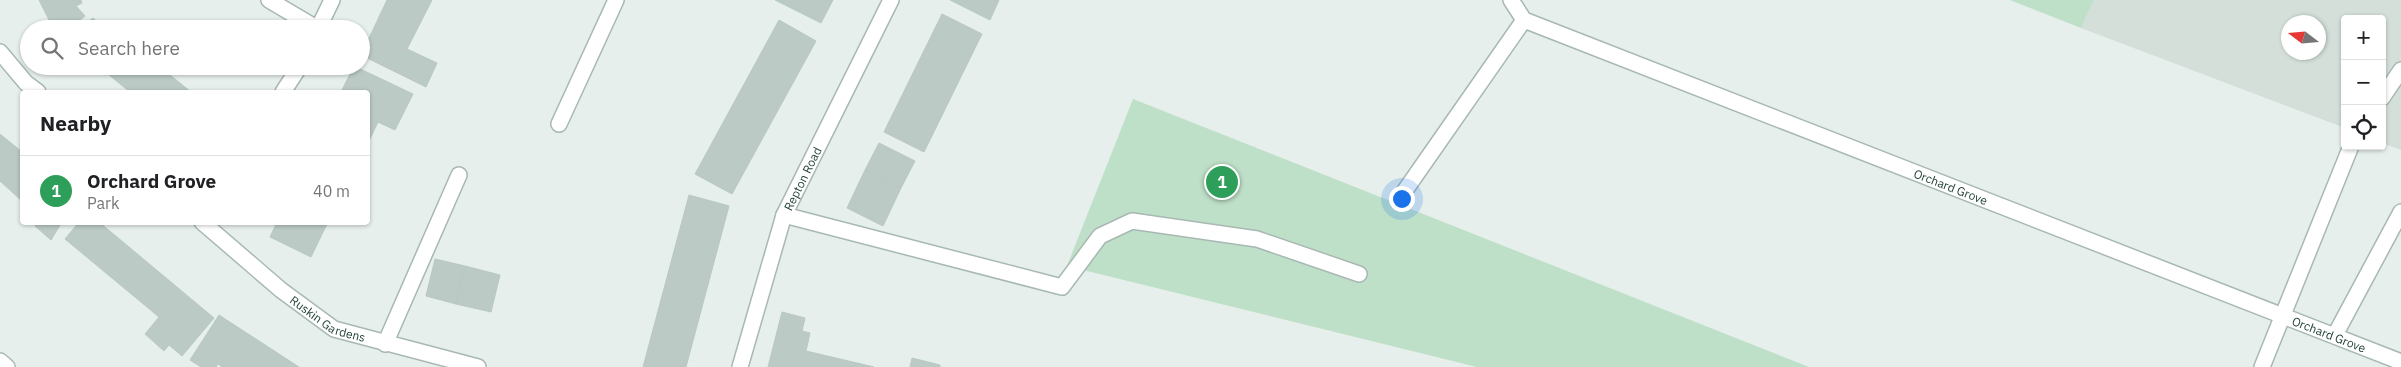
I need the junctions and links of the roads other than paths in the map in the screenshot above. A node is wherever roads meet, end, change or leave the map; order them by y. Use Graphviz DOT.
graph roads {
  1 [pos="269,0"];
  2 [pos="332,0"];
  3 [pos="616,0"];
  4 [pos="891,0"];
  5 [pos="1511,0"];
  6 [pos="303,20"];
  7 [pos="322,20"];
  8 [pos="1524,20"];
  9 [pos="0,52"];
  10 [pos="2401,70"];
  11 [pos="294,75"];
  12 [pos="35,90"];
  13 [pos="284,90"];
  14 [pos="2386,92"];
  15 [pos="559,124"];
  16 [pos="2349,150"];
  17 [pos="459,175"];
  18 [pos="1404,192"];
  19 [pos="2401,212"];
  20 [pos="784,215"];
  21 [pos="205,225"];
  22 [pos="1359,274"];
  23 [pos="2284,316"];
  24 [pos="2335,334"];
  25 [pos="385,344"];
  26 [pos="0,361"];
  27 [pos="2401,362"];
  28 [pos="7,367"];
  29 [pos="478,367"];
  30 [pos="740,367"];
  31 [pos="2262,367"];
  1 -- 6 [label="street"];
  2 -- 7 [label="street"];
  3 -- 15 [label="street"];
  4 -- 20 [label="street, Repton Road"];
  5 -- 8 [label="street"];
  8 -- 18 [label="street"];
  8 -- 23 [label="street, Orchard Grove"];
  9 -- 12 [label="street"];
  10 -- 14 [label="street"];
  11 -- 13 [label="street"];
  16 -- 23 [label="street"];
  17 -- 25 [label="street"];
  19 -- 24 [label="street"];
  20 -- 22 [label="street"];
  20 -- 30 [label="street, Repton Road"];
  21 -- 25 [label="street, Ruskin Gardens"];
  23 -- 24 [label="street, Orchard Grove"];
  23 -- 31 [label="street"];
  24 -- 27 [label="street, Orchard Grove"];
  25 -- 29 [label="street, Ruskin Gardens"];
  26 -- 28 [label="street"];
}
